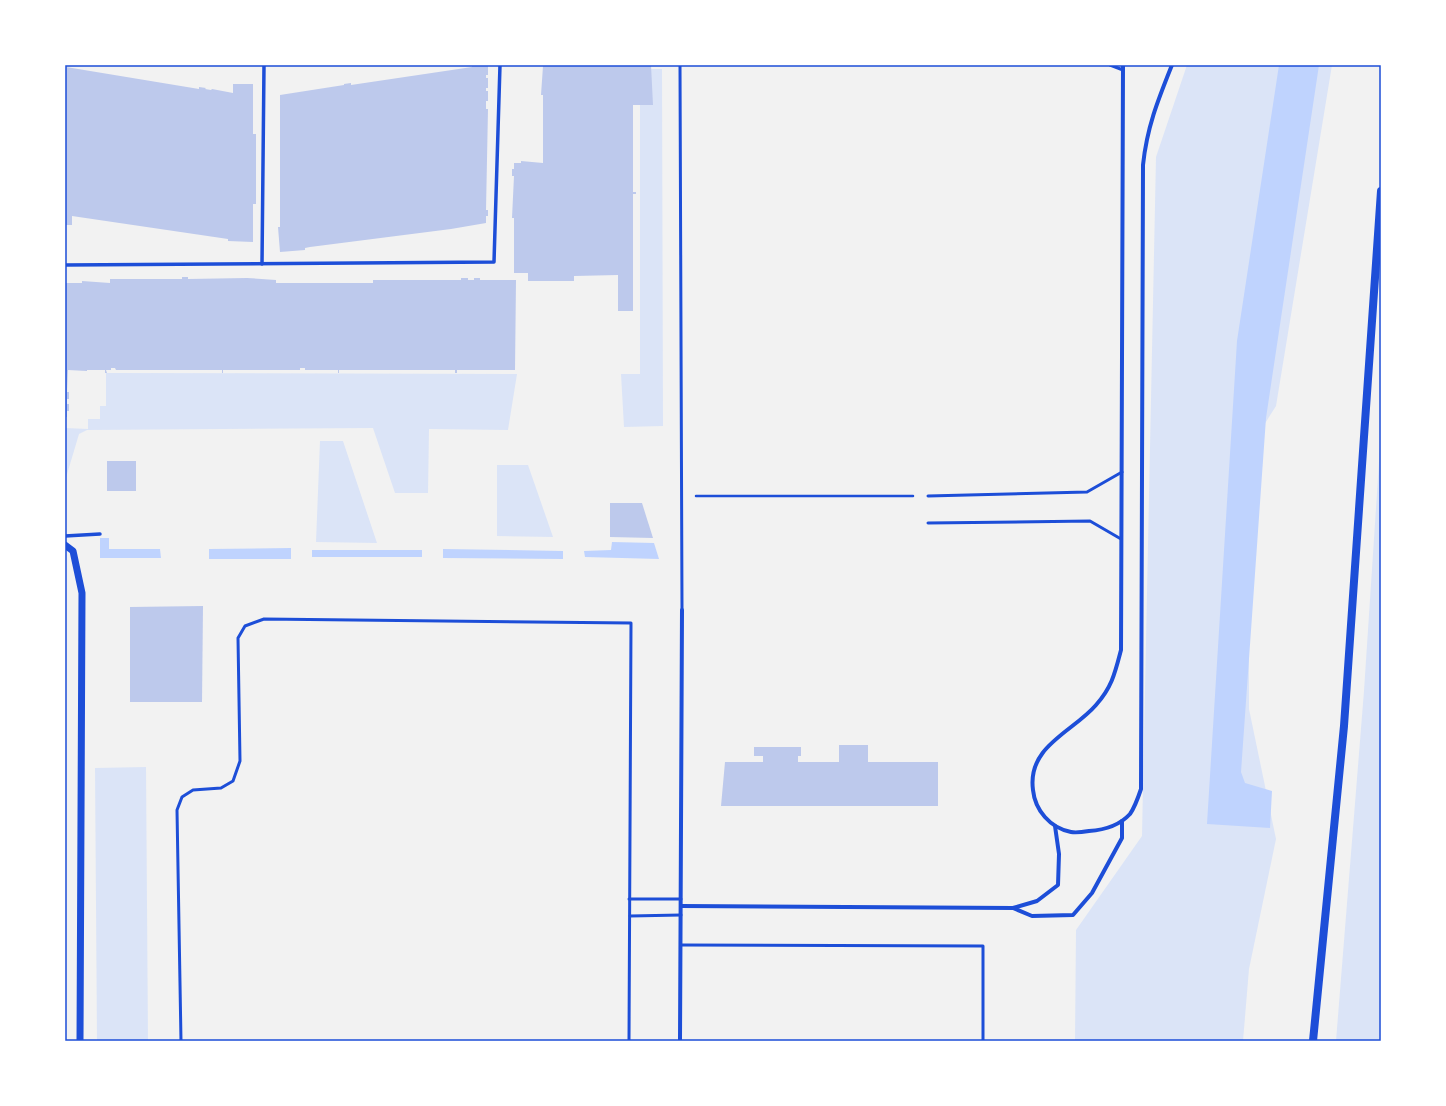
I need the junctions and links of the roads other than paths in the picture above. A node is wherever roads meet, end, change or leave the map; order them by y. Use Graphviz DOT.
graph roads {
  1 [pos="264,65"];
  2 [pos="500,65"];
  3 [pos="680,65"];
  4 [pos="1110,65"];
  5 [pos="1172,65"];
  6 [pos="1123,67"];
  7 [pos="1381,191"];
  8 [pos="262,264"];
  9 [pos="65,265"];
  10 [pos="1122,472"];
  11 [pos="928,496"];
  12 [pos="928,524"];
  13 [pos="100,534"];
  14 [pos="65,536"];
  15 [pos="1121,539"];
  16 [pos="65,545"];
  17 [pos="682,610"];
  18 [pos="1122,821"];
  19 [pos="1055,826"];
  20 [pos="629,899"];
  21 [pos="681,899"];
  22 [pos="681,906"];
  23 [pos="1013,908"];
  24 [pos="681,915"];
  25 [pos="630,916"];
  26 [pos="681,944"];
  27 [pos="80,1041"];
  28 [pos="181,1041"];
  29 [pos="629,1041"];
  30 [pos="680,1041"];
  31 [pos="983,1041"];
  32 [pos="1313,1041"];
  1 -- 8 [label="street"];
  2 -- 8 [label="street"];
  3 -- 17 [label="lane"];
  4 -- 6 [label="lane"];
  5 -- 18 [label="street"];
  6 -- 10 [label="street"];
  7 -- 32 [label="main road"];
  8 -- 9 [label="street"];
  10 -- 11 [label="lane"];
  10 -- 15 [label="street"];
  12 -- 15 [label="lane"];
  13 -- 14 [label="street"];
  15 -- 19 [label="street"];
  16 -- 27 [label="street"];
  17 -- 21 [label="street"];
  18 -- 19 [label="street"];
  18 -- 23 [label="street"];
  19 -- 23 [label="street"];
  20 -- 21 [label="lane"];
  20 -- 25 [label="lane"];
  20 -- 28 [label="lane"];
  21 -- 22 [label="street"];
  22 -- 23 [label="street"];
  22 -- 24 [label="street"];
  24 -- 25 [label="lane"];
  24 -- 26 [label="street"];
  25 -- 29 [label="lane"];
  26 -- 30 [label="street"];
  26 -- 31 [label="lane"];
}
